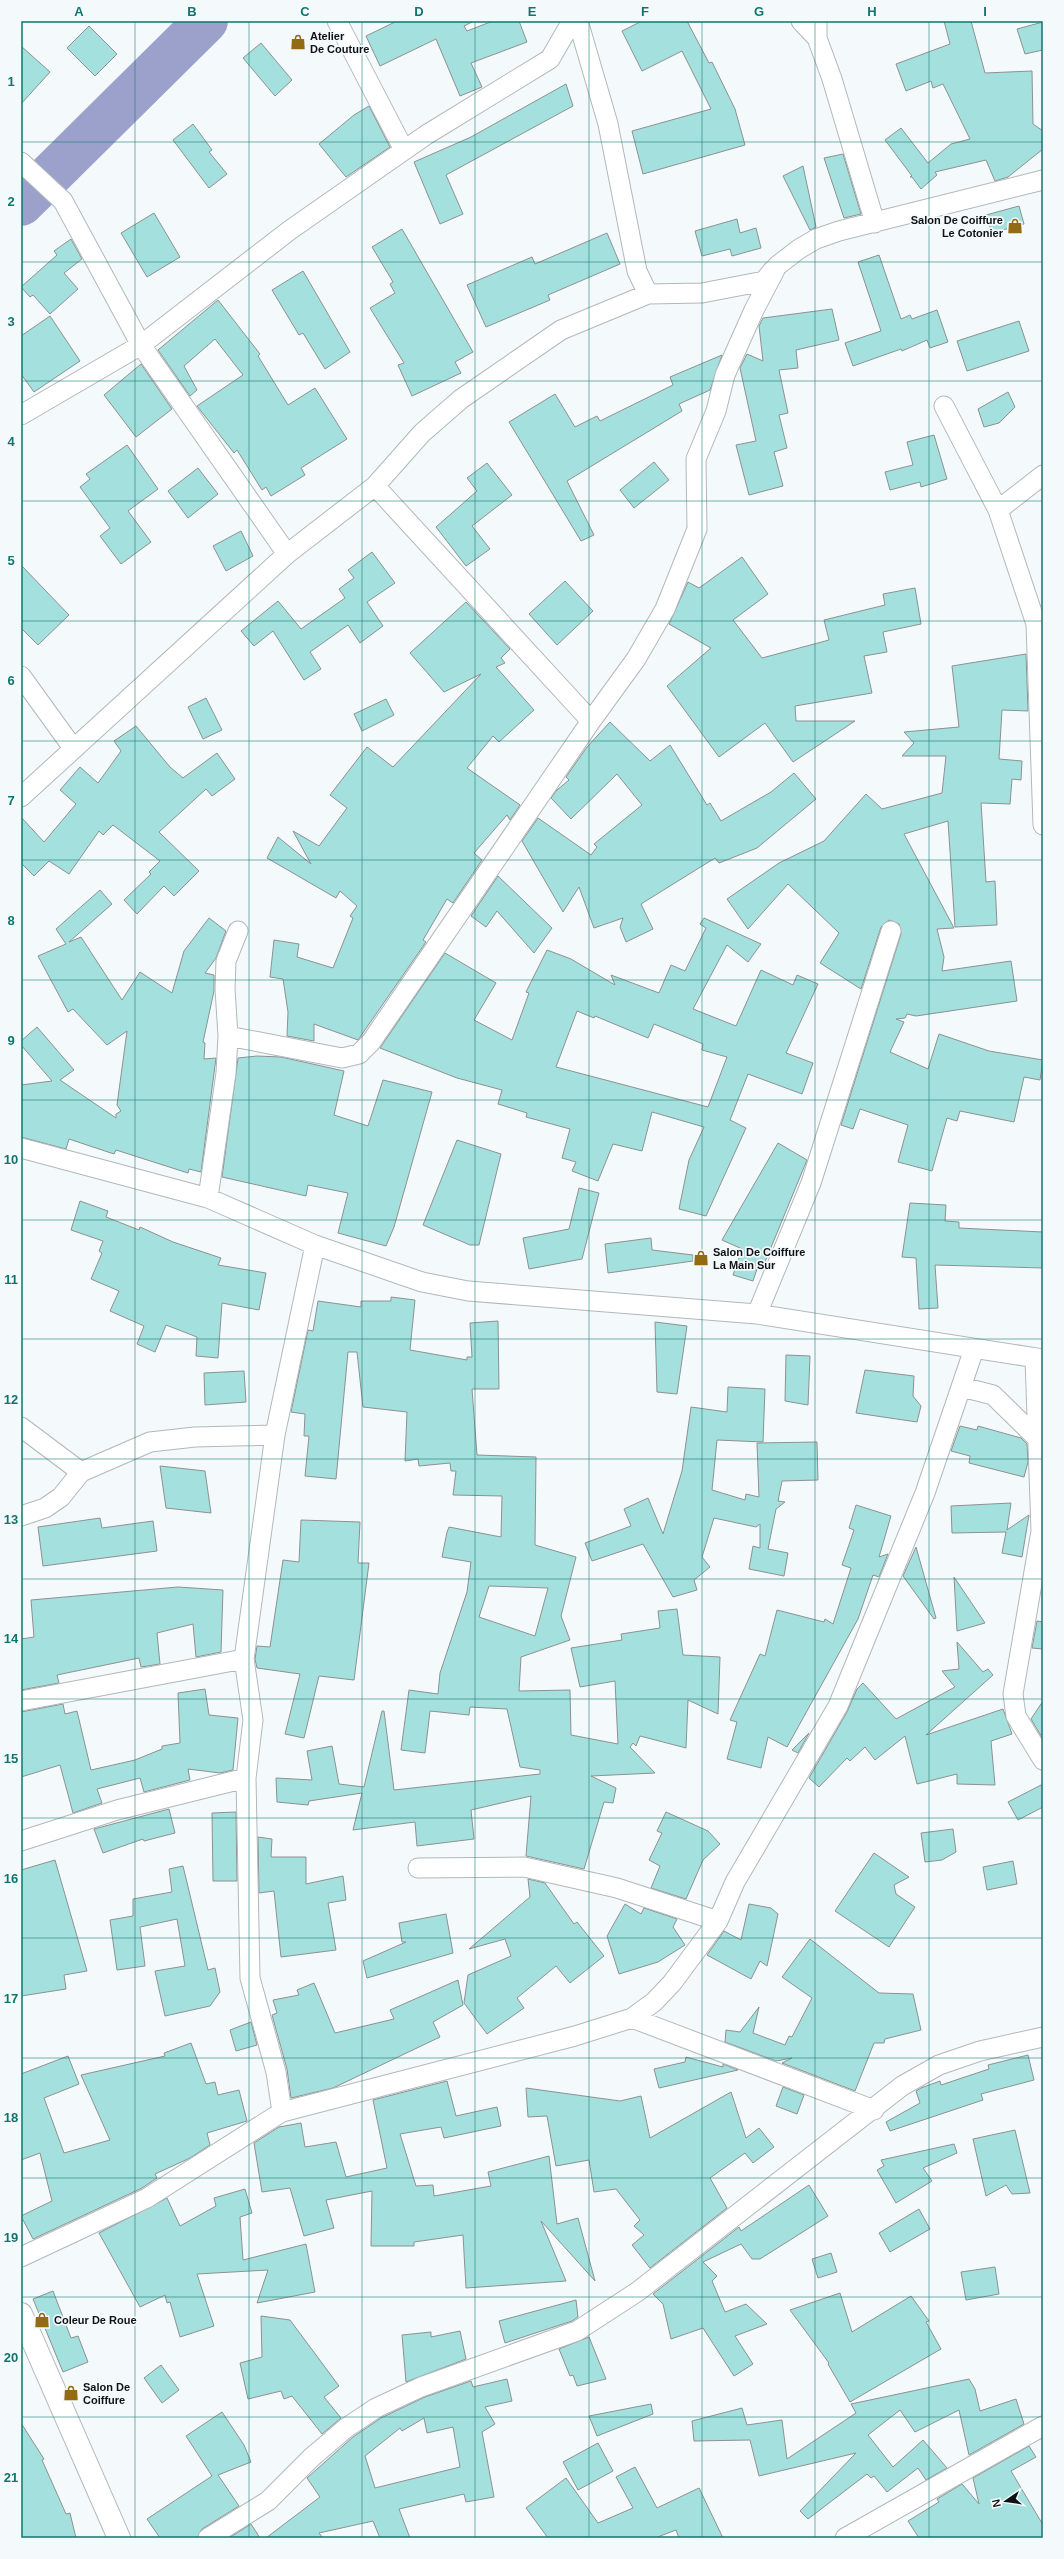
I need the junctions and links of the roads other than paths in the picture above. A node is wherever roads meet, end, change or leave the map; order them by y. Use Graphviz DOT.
graph roads {
  1 [pos="337,21"];
  2 [pos="572,21"];
  3 [pos="578,21"];
  4 [pos="801,21"];
  5 [pos="817,30"];
  6 [pos="404,150"];
  7 [pos="21,162"];
  8 [pos="1043,180"];
  9 [pos="875,223"];
  10 [pos="777,266"];
  11 [pos="648,294"];
  12 [pos="141,345"];
  13 [pos="944,406"];
  14 [pos="21,416"];
  15 [pos="1043,475"];
  16 [pos="375,486"];
  17 [pos="998,510"];
  18 [pos="287,554"];
  19 [pos="21,676"];
  20 [pos="591,721"];
  21 [pos="73,748"];
  22 [pos="21,797"];
  23 [pos="1043,824"];
  24 [pos="238,931"];
  25 [pos="891,931"];
  26 [pos="228,1036"];
  27 [pos="21,1148"];
  28 [pos="208,1198"];
  29 [pos="315,1245"];
  30 [pos="757,1314"];
  31 [pos="974,1350"];
  32 [pos="1039,1359"];
  33 [pos="962,1387"];
  34 [pos="21,1426"];
  35 [pos="275,1435"];
  36 [pos="1039,1440"];
  37 [pos="81,1472"];
  38 [pos="21,1516"];
  39 [pos="244,1659"];
  40 [pos="21,1701"];
  41 [pos="1043,1760"];
  42 [pos="246,1778"];
  43 [pos="21,1841"];
  44 [pos="418,1868"];
  45 [pos="718,1921"];
  46 [pos="632,2018"];
  47 [pos="1043,2036"];
  48 [pos="874,2110"];
  49 [pos="282,2112"];
  50 [pos="21,2257"];
  51 [pos="22,2318"];
  52 [pos="1043,2426"];
  53 [pos="119,2538"];
  54 [pos="208,2538"];
  55 [pos="845,2538"];
  1 -- 6 [label="street"];
  2 -- 6 [label="street"];
  3 -- 11 [label="street"];
  4 -- 5 [label="street"];
  5 -- 9 [label="street"];
  6 -- 12 [label="street"];
  7 -- 12 [label="street"];
  8 -- 9 [label="street"];
  9 -- 10 [label="street"];
  10 -- 11 [label="street"];
  10 -- 20 [label="street"];
  11 -- 16 [label="street"];
  12 -- 14 [label="street"];
  12 -- 18 [label="street"];
  13 -- 17 [label="street"];
  15 -- 17 [label="street"];
  16 -- 18 [label="street"];
  16 -- 20 [label="street"];
  17 -- 23 [label="street"];
  18 -- 21 [label="street"];
  19 -- 21 [label="street"];
  20 -- 26 [label="street"];
  21 -- 22 [label="street"];
  24 -- 26 [label="street"];
  25 -- 30 [label="street"];
  26 -- 28 [label="street"];
  27 -- 28 [label="street"];
  28 -- 29 [label="street"];
  29 -- 30 [label="street"];
  29 -- 35 [label="street"];
  30 -- 31 [label="street"];
  31 -- 32 [label="street"];
  31 -- 33 [label="street"];
  32 -- 36 [label="street"];
  33 -- 36 [label="street"];
  33 -- 45 [label="street"];
  34 -- 37 [label="street"];
  35 -- 37 [label="street"];
  35 -- 39 [label="street"];
  36 -- 41 [label="street"];
  37 -- 38 [label="street"];
  39 -- 40 [label="street"];
  39 -- 42 [label="street"];
  42 -- 43 [label="street"];
  42 -- 49 [label="street"];
  44 -- 45 [label="street"];
  45 -- 46 [label="street"];
  46 -- 48 [label="street"];
  46 -- 49 [label="street"];
  47 -- 48 [label="street"];
  48 -- 54 [label="street"];
  49 -- 50 [label="street"];
  51 -- 53 [label="main road"];
  52 -- 55 [label="street"];
}
